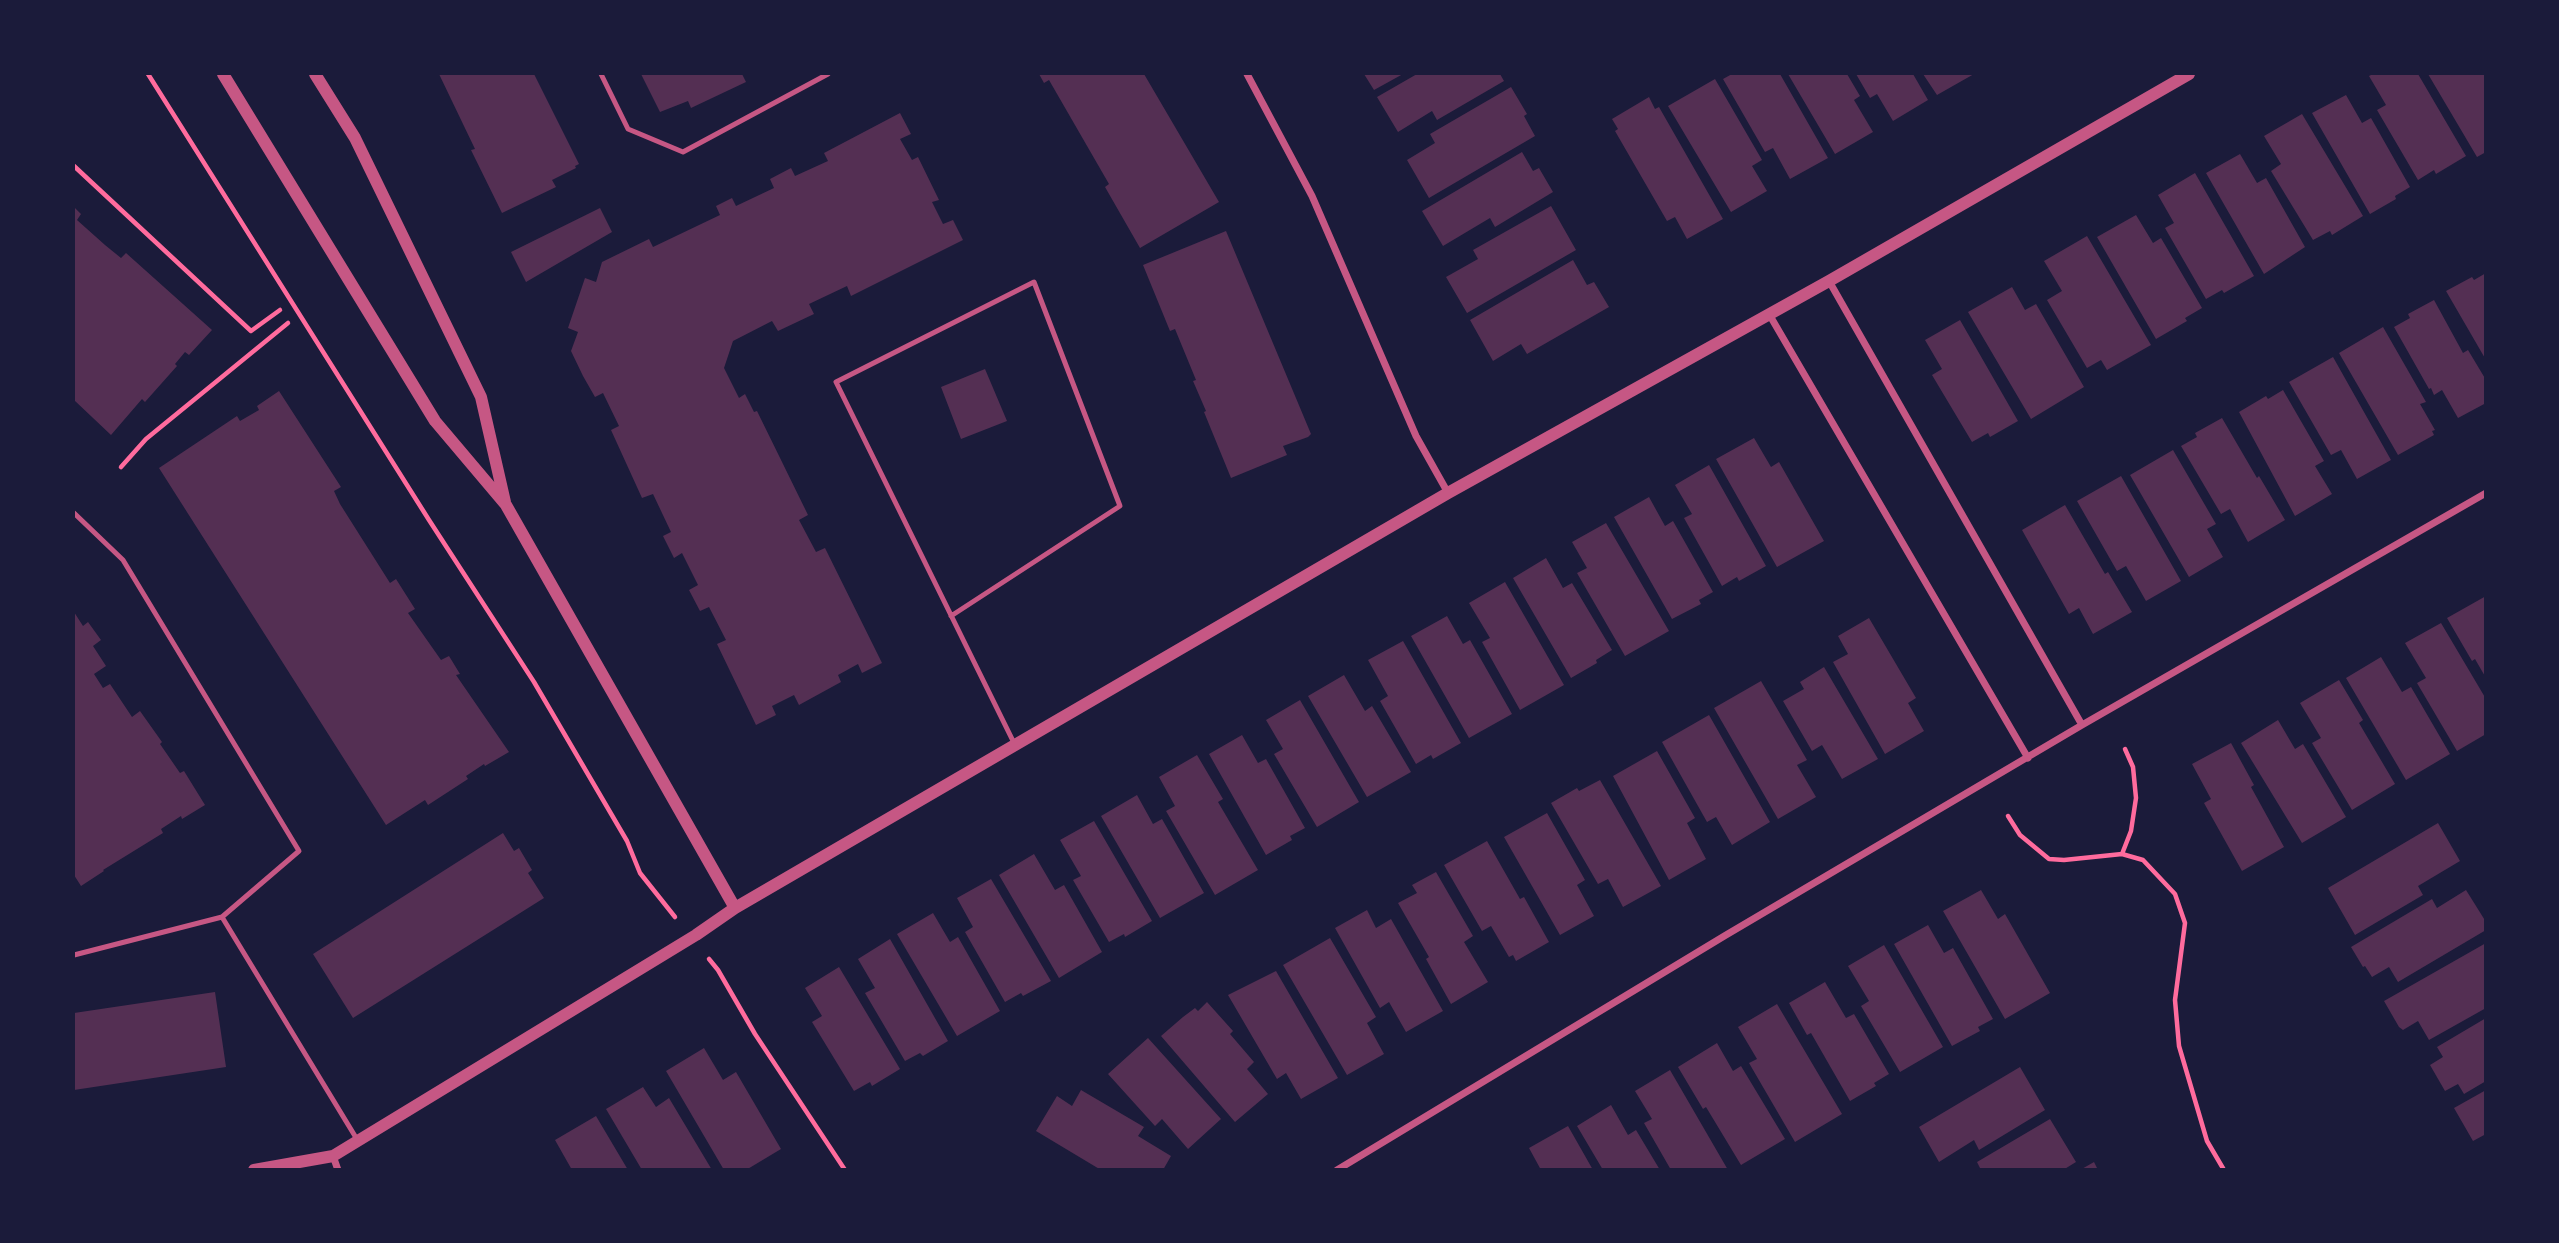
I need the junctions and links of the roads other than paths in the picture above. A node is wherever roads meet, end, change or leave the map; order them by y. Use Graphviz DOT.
graph roads {
  1 [pos="223,74"];
  2 [pos="315,74"];
  3 [pos="601,74"];
  4 [pos="828,74"];
  5 [pos="1247,74"];
  6 [pos="2189,74"];
  7 [pos="1829,281"];
  8 [pos="1769,314"];
  9 [pos="1448,493"];
  10 [pos="2486,494"];
  11 [pos="506,505"];
  12 [pos="74,513"];
  13 [pos="951,616"];
  14 [pos="2082,724"];
  15 [pos="1015,745"];
  16 [pos="2028,758"];
  17 [pos="735,908"];
  18 [pos="222,917"];
  19 [pos="74,956"];
  20 [pos="358,1140"];
  21 [pos="333,1156"];
  22 [pos="254,1170"];
  23 [pos="338,1170"];
  24 [pos="1337,1170"];
  1 -- 11 [label="street"];
  2 -- 11 [label="street"];
  3 -- 4 [label="lane"];
  5 -- 9 [label="street"];
  6 -- 7 [label="street"];
  7 -- 8 [label="street"];
  7 -- 14 [label="street"];
  8 -- 9 [label="street"];
  8 -- 16 [label="street"];
  9 -- 15 [label="street"];
  10 -- 14 [label="street"];
  11 -- 17 [label="street"];
  12 -- 18 [label="lane"];
  13 -- 13 [label="lane"];
  13 -- 15 [label="lane"];
  14 -- 16 [label="street"];
  15 -- 17 [label="street"];
  16 -- 24 [label="street"];
  17 -- 20 [label="street"];
  18 -- 19 [label="lane"];
  18 -- 20 [label="lane"];
  20 -- 21 [label="street"];
  21 -- 22 [label="street"];
  21 -- 23 [label="street"];
}
